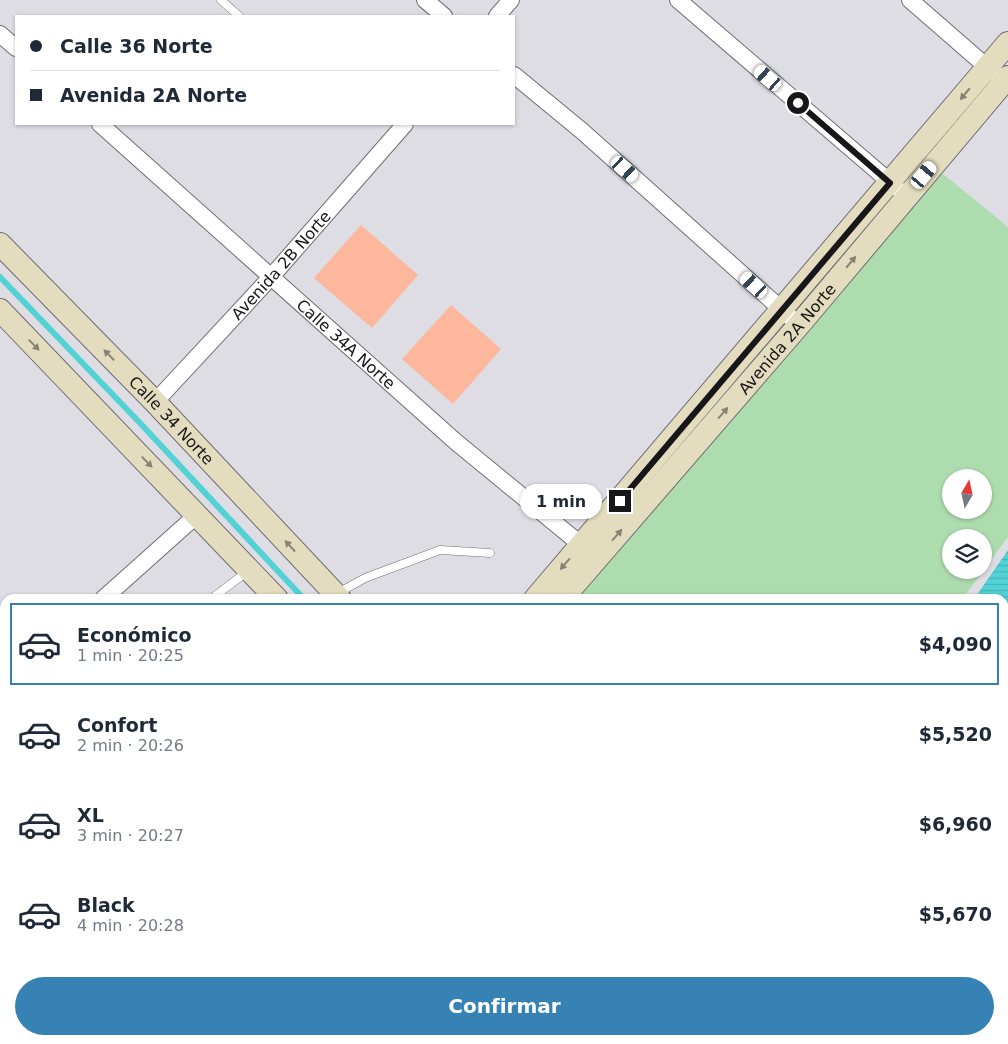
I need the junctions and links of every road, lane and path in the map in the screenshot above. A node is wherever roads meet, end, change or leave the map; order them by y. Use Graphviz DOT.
graph roads {
  1 [pos="220,0"];
  2 [pos="425,0"];
  3 [pos="511,0"];
  4 [pos="678,0"];
  5 [pos="910,0"];
  6 [pos="238,15"];
  7 [pos="443,15"];
  8 [pos="499,15"];
  9 [pos="0,34"];
  10 [pos="1008,44"];
  11 [pos="15,47"];
  12 [pos="987,67"];
  13 [pos="515,76"];
  14 [pos="1006,79"];
  15 [pos="101,125"];
  16 [pos="403,125"];
  17 [pos="898,190"];
  18 [pos="0,244"];
  19 [pos="271,277"];
  20 [pos="0,310"];
  21 [pos="791,318"];
  22 [pos="155,402"];
  23 [pos="198,514"];
  24 [pos="589,552"];
  25 [pos="490,553"];
  26 [pos="250,570"];
  27 [pos="109,594"];
  28 [pos="218,594"];
  29 [pos="272,594"];
  30 [pos="335,594"];
  31 [pos="342,594"];
  32 [pos="541,594"];
  33 [pos="565,594"];
  1 -- 6 [label="lane"];
  2 -- 7 [label="street"];
  3 -- 8 [label="street"];
  4 -- 17 [label="street"];
  5 -- 12 [label="street"];
  9 -- 11 [label="street"];
  10 -- 12 [label="main road, Avenida 2A Norte"];
  12 -- 14 [label="street"];
  12 -- 17 [label="main road, Avenida 2A Norte, one-way"];
  13 -- 21 [label="street"];
  14 -- 17 [label="main road, Avenida 2A Norte"];
  15 -- 19 [label="street, Calle 34A Norte"];
  16 -- 19 [label="street, Avenida 2B Norte"];
  17 -- 21 [label="main road, Avenida 2A Norte"];
  22 -- 18 [label="main road, Calle 34 Norte, one-way"];
  19 -- 22 [label="street, Avenida 2B Norte"];
  19 -- 24 [label="street, Calle 34A Norte"];
  20 -- 23 [label="main road, one-way"];
  21 -- 24 [label="main road, Avenida 2A Norte"];
  30 -- 22 [label="main road, Calle 34 Norte, one-way"];
  23 -- 26 [label="main road"];
  23 -- 27 [label="street"];
  24 -- 32 [label="main road, Avenida 2A Norte, one-way"];
  24 -- 33 [label="main road, Avenida 2A Norte"];
  25 -- 31 [label="lane"];
  26 -- 28 [label="lane"];
  26 -- 29 [label="main road"];
}
